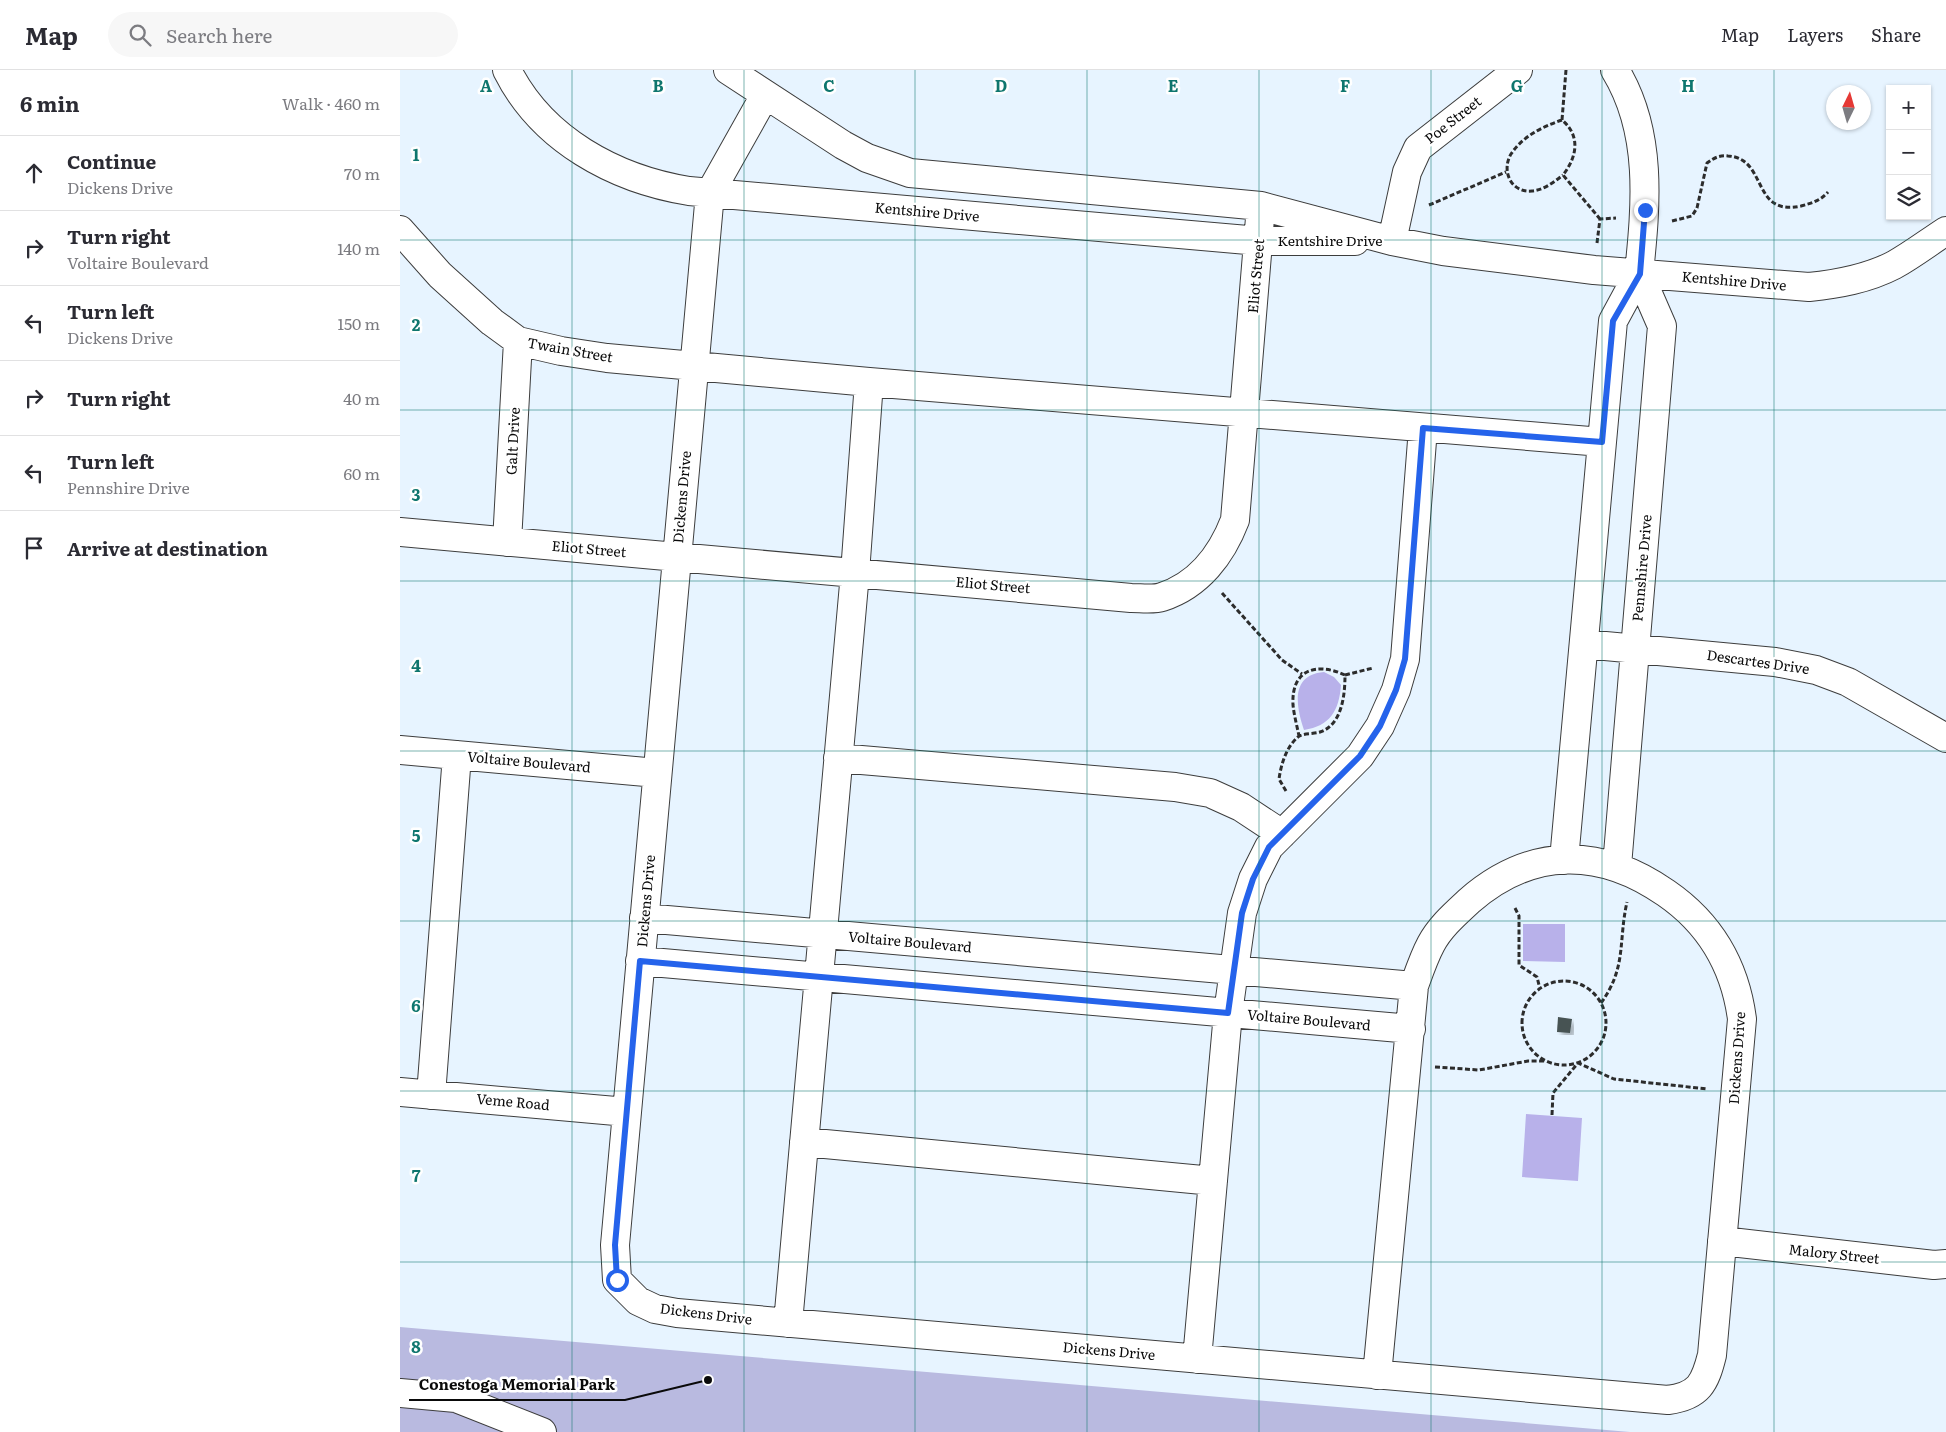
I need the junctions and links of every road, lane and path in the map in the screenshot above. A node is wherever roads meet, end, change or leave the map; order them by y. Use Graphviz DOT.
graph roads {
  1 [pos="506,70"];
  2 [pos="728,70"];
  3 [pos="1518,70"];
  4 [pos="1566,70"];
  5 [pos="1615,70"];
  6 [pos="765,95"];
  7 [pos="1562,120"];
  8 [pos="1506,172"];
  9 [pos="1563,175"];
  10 [pos="1828,192"];
  11 [pos="710,193"];
  12 [pos="1400,200"];
  13 [pos="1261,206"];
  14 [pos="1600,218"];
  15 [pos="1645,220"];
  16 [pos="400,230"];
  17 [pos="1946,232"];
  18 [pos="1259,241"];
  19 [pos="1392,241"];
  20 [pos="1594,270"];
  21 [pos="1640,274"];
  22 [pos="518,341"];
  23 [pos="694,366"];
  24 [pos="869,382"];
  25 [pos="1243,414"];
  26 [pos="1423,428"];
  27 [pos="1602,442"];
  28 [pos="400,532"];
  29 [pos="507,542"];
  30 [pos="677,558"];
  31 [pos="1202,572"];
  32 [pos="855,574"];
  33 [pos="1584,644"];
  34 [pos="1635,648"];
  35 [pos="1302,674"];
  36 [pos="1299,736"];
  37 [pos="1946,738"];
  38 [pos="400,750"];
  39 [pos="457,755"];
  40 [pos="838,758"];
  41 [pos="657,773"];
  42 [pos="1306,808"];
  43 [pos="1282,834"];
  44 [pos="1564,860"];
  45 [pos="1627,871"];
  46 [pos="1515,908"];
  47 [pos="644,918"];
  48 [pos="822,934"];
  49 [pos="640,961"];
  50 [pos="1232,970"];
  51 [pos="819,977"];
  52 [pos="1414,986"];
  53 [pos="1540,989"];
  54 [pos="1601,1003"];
  55 [pos="1228,1013"];
  56 [pos="1411,1029"];
  57 [pos="1545,1060"];
  58 [pos="1578,1062"];
  59 [pos="1407,1063"];
  60 [pos="400,1092"];
  61 [pos="1736,1092"];
  62 [pos="431,1095"];
  63 [pos="627,1112"];
  64 [pos="1552,1115"];
  65 [pos="804,1142"];
  66 [pos="1213,1181"];
  67 [pos="1722,1241"];
  68 [pos="1946,1264"];
  69 [pos="788,1323"];
  70 [pos="1197,1359"];
  71 [pos="1377,1375"];
  72 [pos="400,1393"];
  73 [pos="542,1432"];
  1 -- 11 [label="street, Kentshire Drive"];
  2 -- 6 [label="street, Kentshire Drive"];
  3 -- 12 [label="street, Poe Street"];
  4 -- 7 [label="path"];
  5 -- 15 [label="street, Pennshire Drive"];
  6 -- 11 [label="street, Dickens Drive"];
  6 -- 13 [label="street, Kentshire Drive"];
  7 -- 8 [label="path"];
  7 -- 9 [label="path"];
  8 -- 9 [label="path"];
  8 -- 12 [label="path"];
  9 -- 14 [label="path"];
  10 -- 15 [label="path"];
  11 -- 18 [label="street, Kentshire Drive"];
  11 -- 23 [label="street, Dickens Drive"];
  12 -- 19 [label="street, Poe Street"];
  13 -- 18 [label="street, Eliot Street"];
  13 -- 19 [label="street, Kentshire Drive"];
  14 -- 15 [label="path"];
  14 -- 20 [label="path"];
  15 -- 21 [label="street, Pennshire Drive"];
  16 -- 22 [label="street, Twain Street"];
  17 -- 21 [label="street, Kentshire Drive"];
  18 -- 19 [label="street, Kentshire Drive"];
  18 -- 25 [label="street, Eliot Street"];
  19 -- 20 [label="street, Kentshire Drive"];
  20 -- 21 [label="street, Kentshire Drive"];
  21 -- 27 [label="street, Pennshire Drive"];
  21 -- 34 [label="street, Pennshire Drive"];
  22 -- 23 [label="street, Twain Street"];
  22 -- 29 [label="street, Galt Drive"];
  23 -- 24 [label="street, Twain Street"];
  23 -- 30 [label="street, Dickens Drive"];
  24 -- 25 [label="street, Twain Street"];
  24 -- 32 [label="street"];
  25 -- 26 [label="street, Twain Street"];
  25 -- 31 [label="street, Eliot Street"];
  26 -- 27 [label="street, Twain Street"];
  26 -- 42 [label="street"];
  27 -- 33 [label="street, Pennshire Drive"];
  28 -- 29 [label="street, Eliot Street"];
  29 -- 30 [label="street, Eliot Street"];
  30 -- 32 [label="street, Eliot Street"];
  30 -- 41 [label="street, Dickens Drive"];
  31 -- 32 [label="street, Eliot Street"];
  31 -- 35 [label="path"];
  32 -- 40 [label="street"];
  33 -- 34 [label="street, Descartes Drive"];
  33 -- 44 [label="street, Pennshire Drive"];
  34 -- 37 [label="street, Descartes Drive"];
  34 -- 45 [label="street, Pennshire Drive"];
  35 -- 36 [label="path"];
  35 -- 36 [label="path"];
  36 -- 42 [label="path"];
  38 -- 39 [label="street, Voltaire Boulevard"];
  39 -- 41 [label="street, Voltaire Boulevard"];
  39 -- 62 [label="street"];
  40 -- 43 [label="street"];
  40 -- 48 [label="street"];
  41 -- 47 [label="street, Dickens Drive"];
  42 -- 43 [label="street"];
  43 -- 50 [label="street"];
  44 -- 45 [label="street, Dickens Drive"];
  44 -- 52 [label="street, Dickens Drive"];
  45 -- 54 [label="path"];
  45 -- 61 [label="street, Dickens Drive"];
  46 -- 53 [label="path"];
  47 -- 48 [label="street, Voltaire Boulevard"];
  47 -- 49 [label="street, Dickens Drive"];
  48 -- 50 [label="street, Voltaire Boulevard"];
  48 -- 51 [label="street"];
  49 -- 51 [label="street, Voltaire Boulevard"];
  49 -- 63 [label="street, Dickens Drive"];
  50 -- 52 [label="street, Voltaire Boulevard"];
  50 -- 55 [label="street"];
  51 -- 55 [label="street, Voltaire Boulevard"];
  51 -- 65 [label="street"];
  52 -- 56 [label="street, Dickens Drive"];
  53 -- 54 [label="path"];
  53 -- 57 [label="path"];
  54 -- 58 [label="path"];
  55 -- 56 [label="street, Voltaire Boulevard"];
  55 -- 66 [label="street"];
  56 -- 59 [label="street, Dickens Drive"];
  57 -- 58 [label="path"];
  57 -- 59 [label="path"];
  58 -- 61 [label="path"];
  58 -- 64 [label="path"];
  59 -- 71 [label="street, Dickens Drive"];
  60 -- 62 [label="street, Veme Road"];
  61 -- 67 [label="street, Dickens Drive"];
  62 -- 63 [label="street, Veme Road"];
  63 -- 69 [label="street, Dickens Drive"];
  65 -- 66 [label="street"];
  65 -- 69 [label="street"];
  66 -- 70 [label="street"];
  67 -- 68 [label="street, Malory Street"];
  67 -- 71 [label="street, Dickens Drive"];
  69 -- 70 [label="street, Dickens Drive"];
  70 -- 71 [label="street, Dickens Drive"];
  72 -- 73 [label="street"];
}
